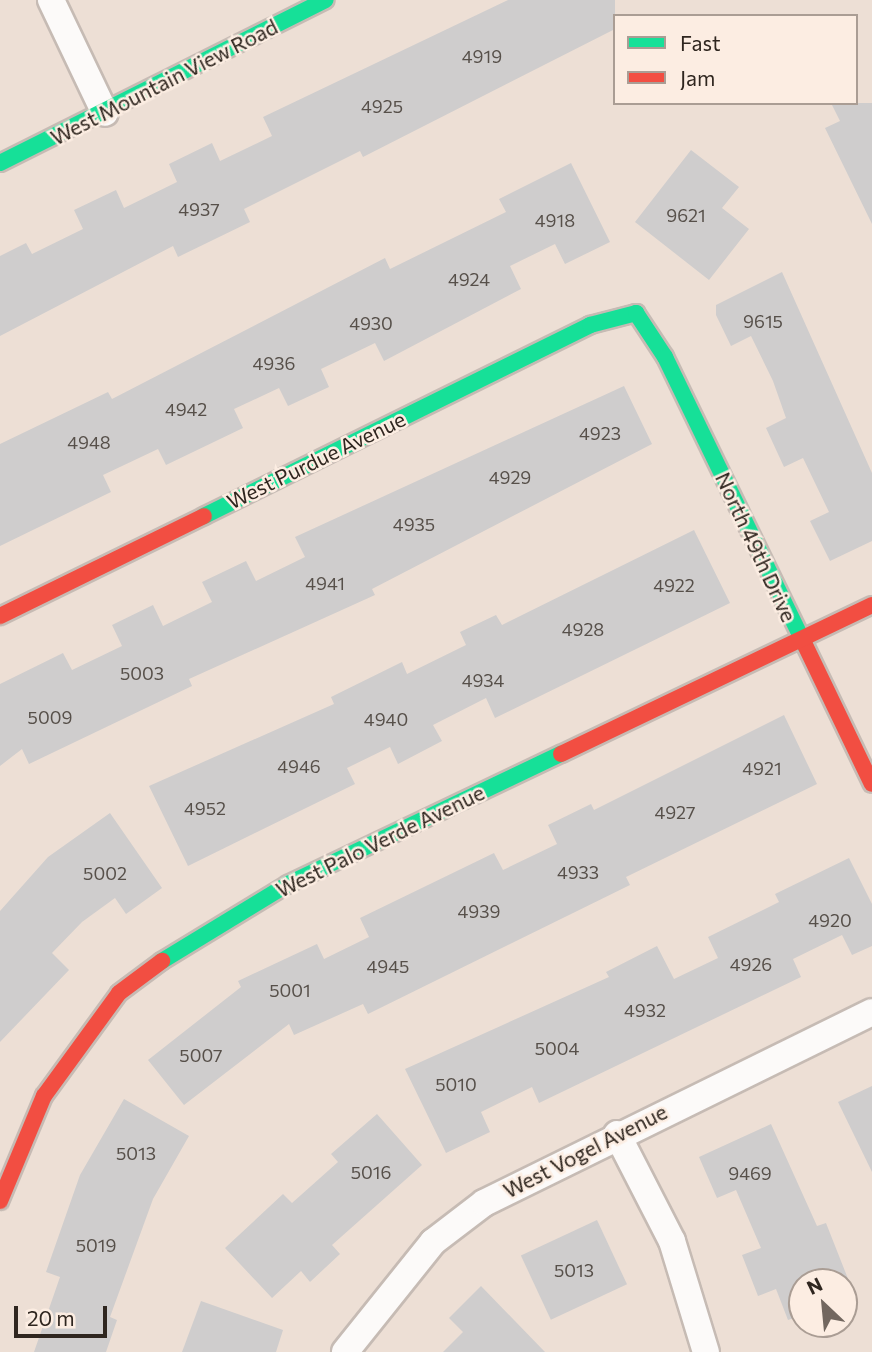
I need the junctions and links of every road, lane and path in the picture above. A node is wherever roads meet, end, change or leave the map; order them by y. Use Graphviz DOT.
graph roads {
  1 [pos="51,0"];
  2 [pos="326,0"];
  3 [pos="105,113"];
  4 [pos="0,163"];
  5 [pos="636,313"];
  6 [pos="872,605"];
  7 [pos="0,616"];
  8 [pos="800,640"];
  9 [pos="872,784"];
  10 [pos="872,1012"];
  11 [pos="617,1134"];
  12 [pos="0,1201"];
  13 [pos="345,1352"];
  14 [pos="706,1352"];
  1 -- 3 [label="street"];
  2 -- 3 [label="street, West Mountain View Road"];
  3 -- 4 [label="street, West Mountain View Road"];
  5 -- 7 [label="street, West Purdue Avenue"];
  5 -- 8 [label="street, North 49th Drive"];
  6 -- 8 [label="street, West Palo Verde Avenue"];
  8 -- 9 [label="street, North 49th Drive"];
  8 -- 12 [label="street, West Palo Verde Avenue"];
  10 -- 11 [label="street, West Vogel Avenue"];
  11 -- 13 [label="street, West Vogel Avenue"];
  11 -- 14 [label="street"];
}
